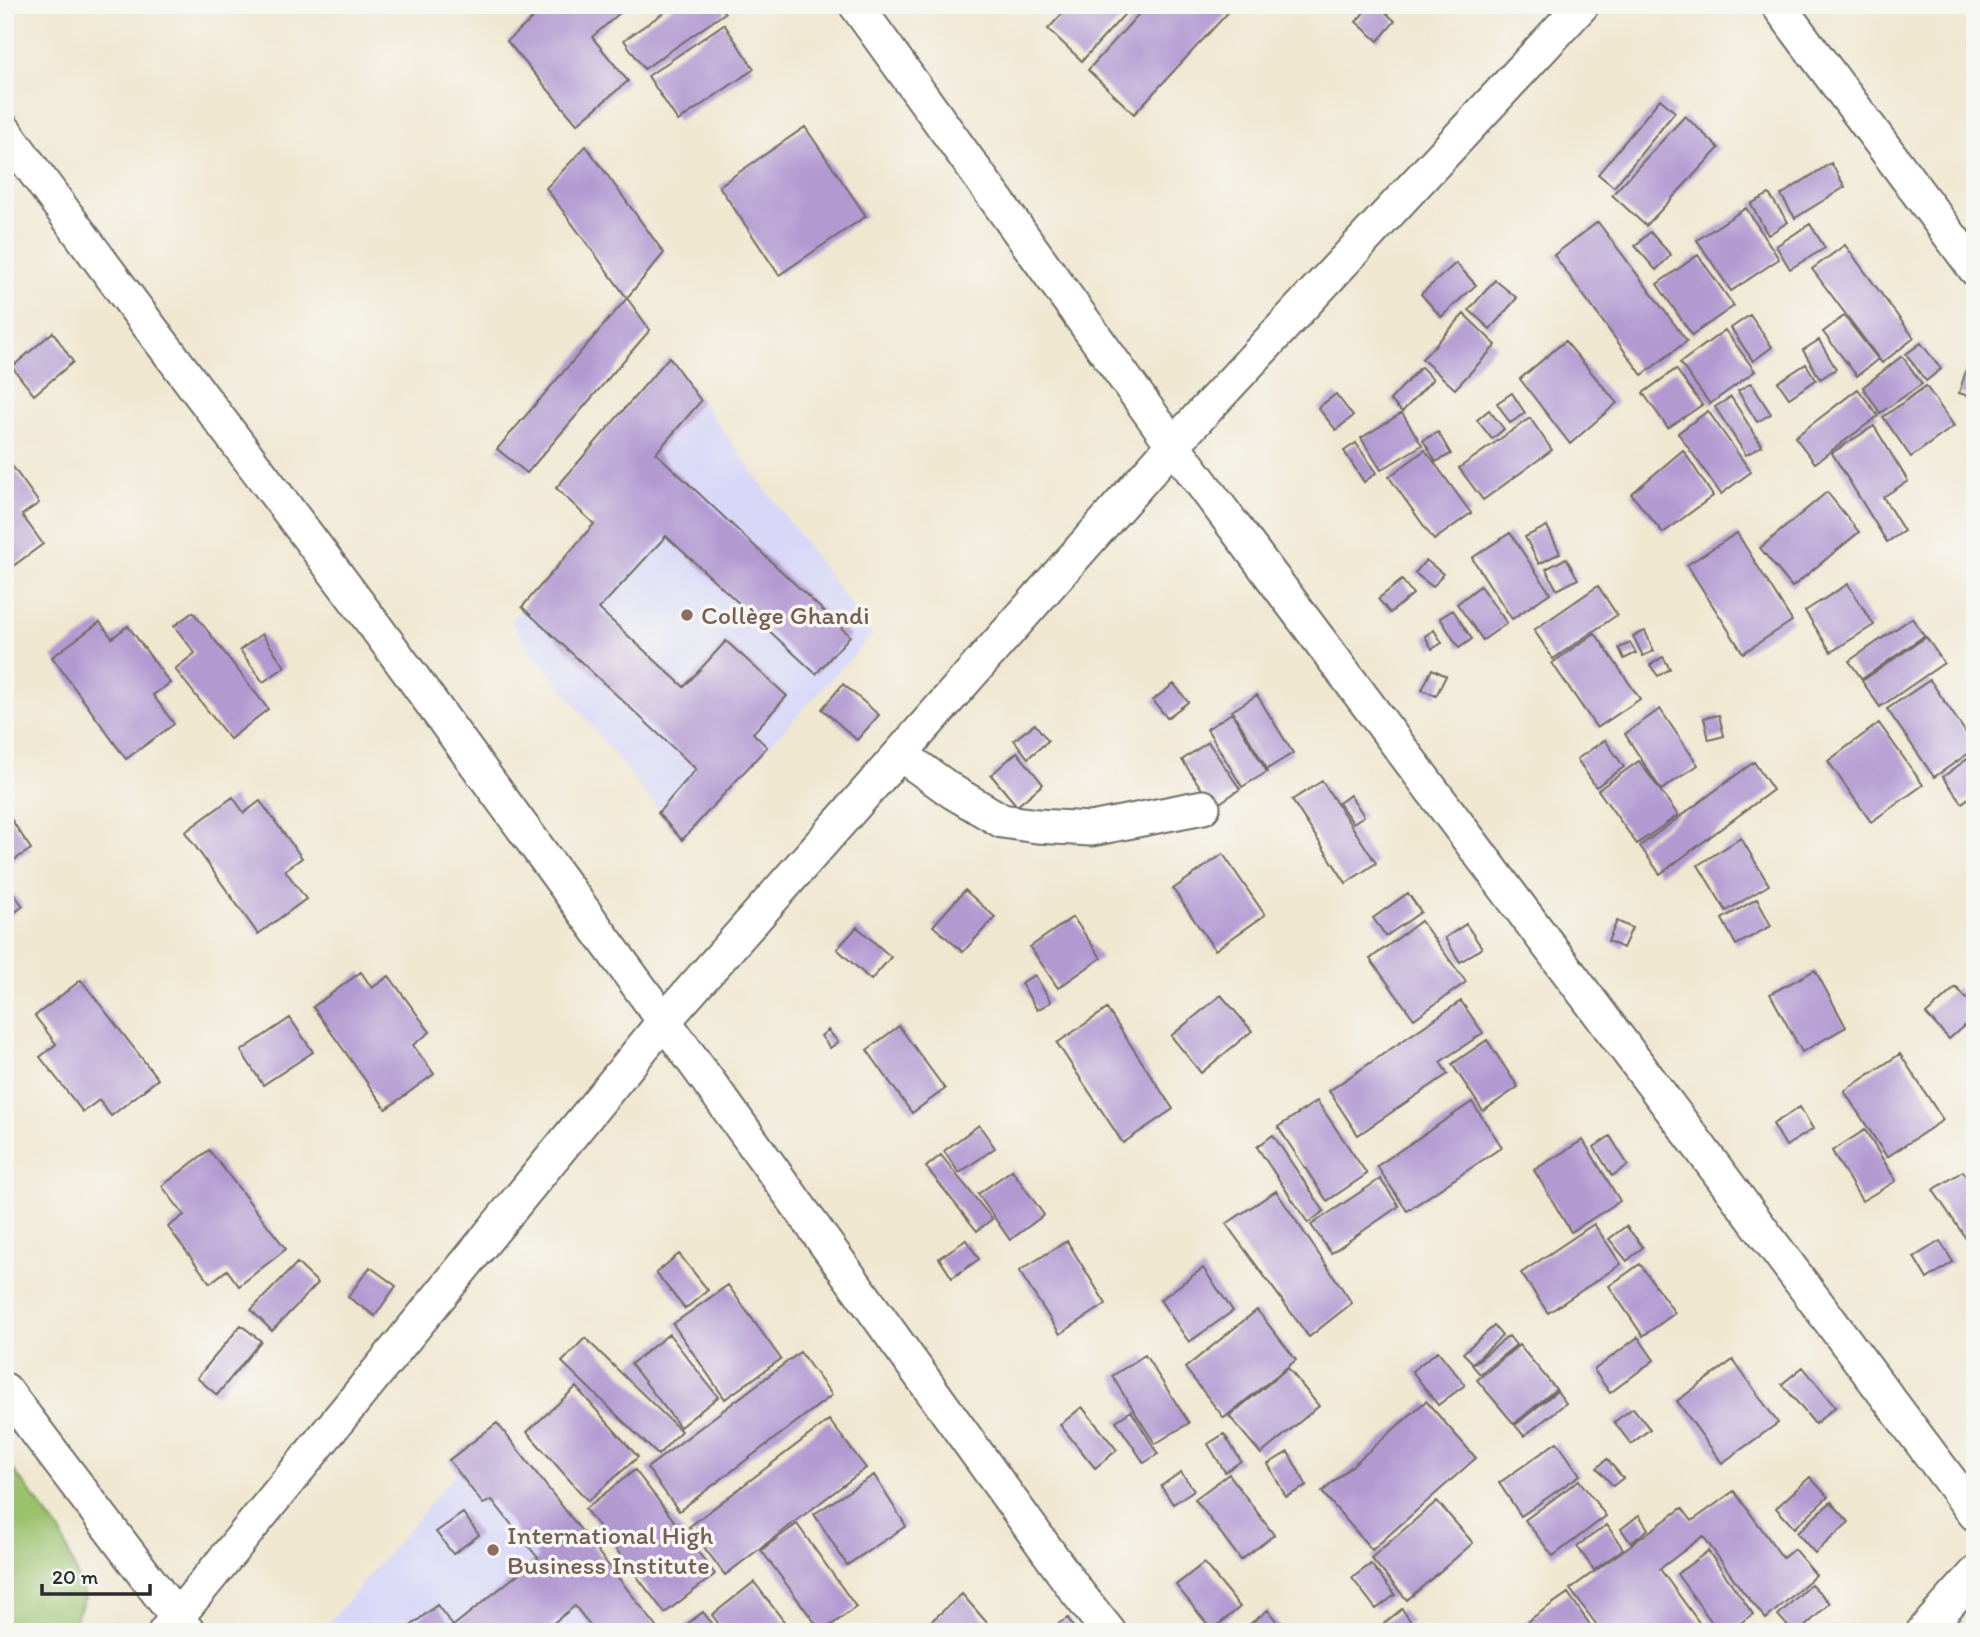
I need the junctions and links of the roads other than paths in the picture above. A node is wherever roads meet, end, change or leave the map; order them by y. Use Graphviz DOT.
graph roads {
  1 [pos="856,5"];
  2 [pos="1582,5"];
  3 [pos="1778,5"];
  4 [pos="5,131"];
  5 [pos="1975,270"];
  6 [pos="1173,445"];
  7 [pos="900,754"];
  8 [pos="1203,807"];
  9 [pos="665,1020"];
  10 [pos="5,1390"];
  11 [pos="1975,1514"];
  12 [pos="1975,1574"];
  13 [pos="177,1627"];
  14 [pos="1109,1632"];
  15 [pos="1923,1632"];
  1 -- 6 [label="street"];
  2 -- 6 [label="street"];
  3 -- 5 [label="street"];
  4 -- 9 [label="street"];
  6 -- 7 [label="street"];
  6 -- 11 [label="street"];
  7 -- 8 [label="street"];
  7 -- 9 [label="street"];
  9 -- 13 [label="street"];
  9 -- 14 [label="street"];
  10 -- 13 [label="street"];
  12 -- 15 [label="street"];
}
